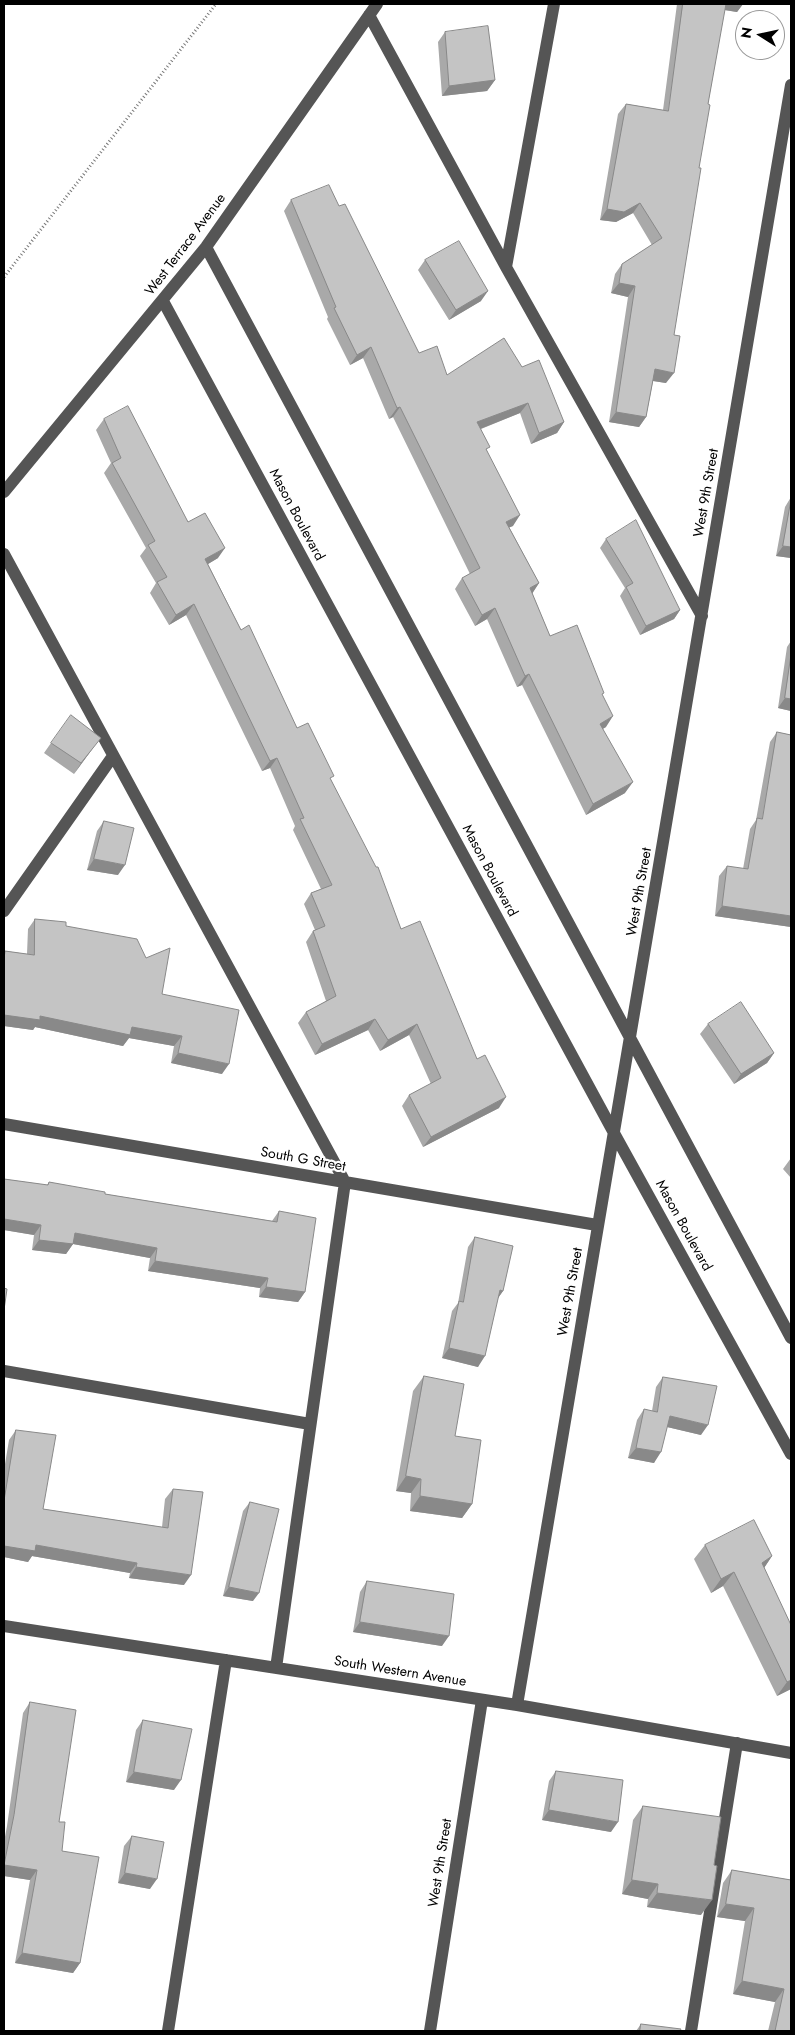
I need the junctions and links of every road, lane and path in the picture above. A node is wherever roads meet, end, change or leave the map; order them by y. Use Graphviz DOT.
graph roads {
  1 [pos="216,4"];
  2 [pos="377,4"];
  3 [pos="554,4"];
  4 [pos="369,15"];
  5 [pos="791,85"];
  6 [pos="206,247"];
  7 [pos="506,267"];
  8 [pos="4,277"];
  9 [pos="162,301"];
  10 [pos="4,492"];
  11 [pos="4,554"];
  12 [pos="702,616"];
  13 [pos="113,756"];
  14 [pos="4,911"];
  15 [pos="630,1038"];
  16 [pos="4,1124"];
  17 [pos="614,1133"];
  18 [pos="345,1182"];
  19 [pos="598,1225"];
  20 [pos="791,1338"];
  21 [pos="4,1371"];
  22 [pos="310,1424"];
  23 [pos="791,1454"];
  24 [pos="4,1626"];
  25 [pos="226,1660"];
  26 [pos="276,1668"];
  27 [pos="482,1700"];
  28 [pos="517,1705"];
  29 [pos="737,1743"];
  30 [pos="791,1753"];
  31 [pos="168,2031"];
  32 [pos="430,2031"];
  33 [pos="691,2031"];
  1 -- 8 [label="path"];
  2 -- 4 [label="street, West Terrace Avenue"];
  3 -- 7 [label="street"];
  4 -- 6 [label="street, West Terrace Avenue"];
  4 -- 7 [label="street"];
  5 -- 12 [label="street, West 9th Street"];
  6 -- 9 [label="street, West Terrace Avenue"];
  6 -- 15 [label="street"];
  7 -- 12 [label="street"];
  9 -- 10 [label="street, West Terrace Avenue"];
  9 -- 17 [label="street, Mason Boulevard"];
  11 -- 13 [label="street"];
  12 -- 15 [label="street, West 9th Street"];
  13 -- 14 [label="street"];
  13 -- 18 [label="street"];
  15 -- 17 [label="street, West 9th Street"];
  15 -- 20 [label="street"];
  16 -- 18 [label="street, South G Street"];
  17 -- 19 [label="street, West 9th Street"];
  17 -- 23 [label="street, Mason Boulevard"];
  18 -- 19 [label="street, South G Street"];
  18 -- 22 [label="street"];
  19 -- 28 [label="street, West 9th Street"];
  21 -- 22 [label="street"];
  22 -- 26 [label="street"];
  24 -- 25 [label="street, South Western Avenue"];
  25 -- 26 [label="street, South Western Avenue"];
  25 -- 31 [label="street"];
  26 -- 27 [label="street, South Western Avenue"];
  27 -- 28 [label="street, South Western Avenue"];
  27 -- 32 [label="street, West 9th Street"];
  28 -- 29 [label="street, South Western Avenue"];
  29 -- 30 [label="street, South Western Avenue"];
  29 -- 33 [label="street"];
}
